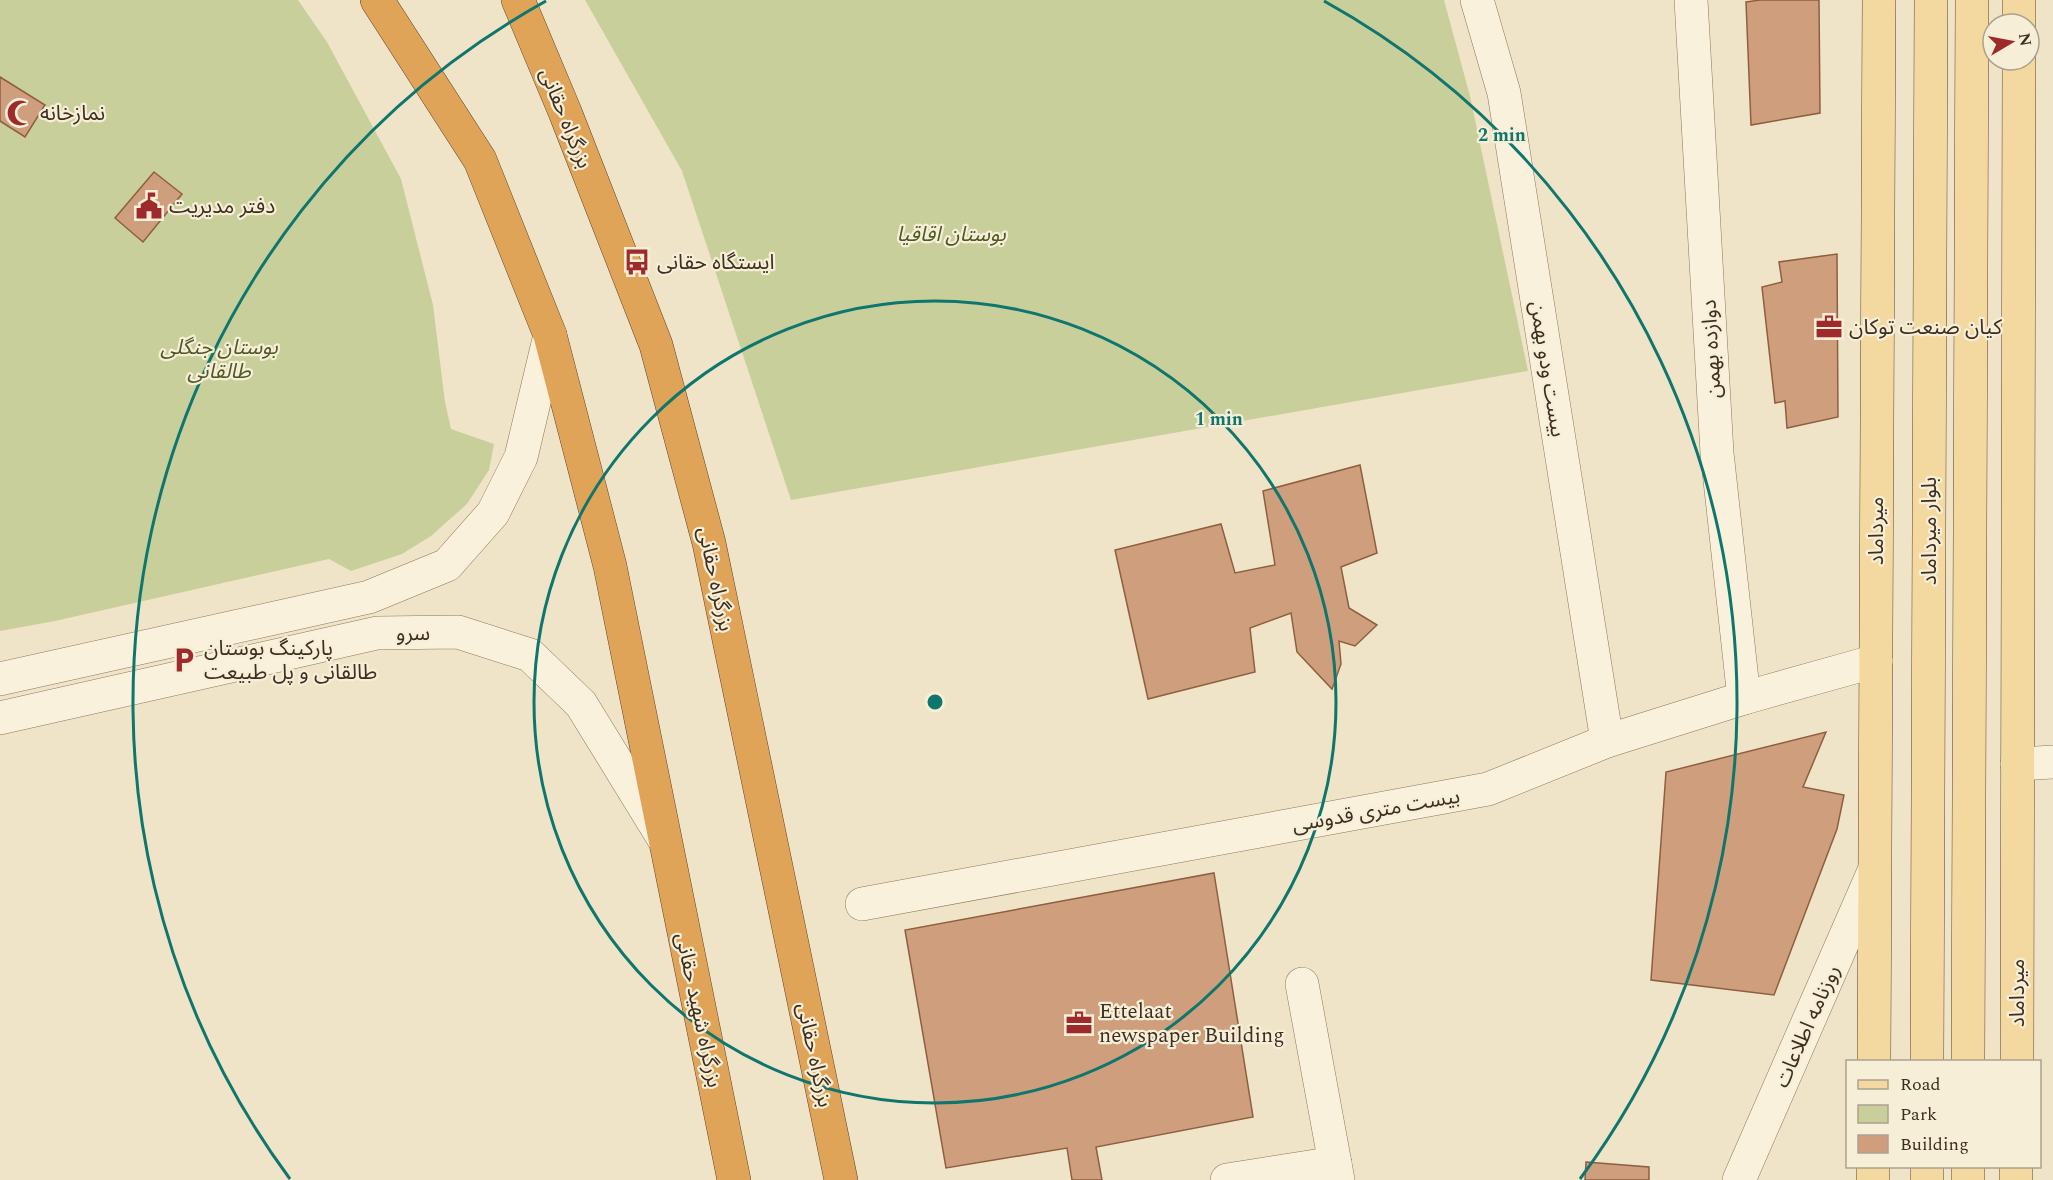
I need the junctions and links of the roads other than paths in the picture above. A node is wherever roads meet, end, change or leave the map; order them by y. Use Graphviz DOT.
graph roads {
  1 [pos="377,0"];
  2 [pos="518,0"];
  3 [pos="1477,0"];
  4 [pos="1691,0"];
  5 [pos="1879,0"];
  6 [pos="1931,9"];
  7 [pos="1972,10"];
  8 [pos="2019,72"];
  9 [pos="550,335"];
  10 [pos="1876,661"];
  11 [pos="0,679"];
  12 [pos="1744,698"];
  13 [pos="0,718"];
  14 [pos="1607,741"];
  15 [pos="2053,762"];
  16 [pos="2018,764"];
  17 [pos="664,840"];
  18 [pos="1874,871"];
  19 [pos="862,904"];
  20 [pos="1302,984"];
  21 [pos="1874,1060"];
  22 [pos="1927,1060"];
  23 [pos="1968,1060"];
  24 [pos="2017,1060"];
  25 [pos="1337,1172"];
  26 [pos="734,1180"];
  27 [pos="841,1180"];
  28 [pos="1227,1180"];
  29 [pos="1739,1180"];
  1 -- 9 [label="highway"];
  2 -- 27 [label="highway, بزرگراه حقانی"];
  3 -- 14 [label="street, بیست ودو بهمن"];
  4 -- 12 [label="street, دوازده بهمن"];
  5 -- 10 [label="main road, میرداماد"];
  6 -- 22 [label="main road, بلوار میرداماد"];
  7 -- 23 [label="main road, بلوار میرداماد"];
  8 -- 16 [label="main road, میرداماد"];
  9 -- 11 [label="street"];
  9 -- 17 [label="highway"];
  10 -- 12 [label="street, بیست متری قدوسی"];
  10 -- 18 [label="main road, میرداماد"];
  12 -- 14 [label="street, بیست متری قدوسی"];
  13 -- 17 [label="street, سرو"];
  14 -- 19 [label="street, بیست متری قدوسی"];
  15 -- 16 [label="street"];
  16 -- 24 [label="main road, میرداماد"];
  17 -- 26 [label="highway, بزرگراه شهید حقانی"];
  18 -- 21 [label="main road, میرداماد"];
  18 -- 29 [label="street, روزنامه اطلاعات"];
  20 -- 25 [label="street"];
  25 -- 28 [label="street"];
}
